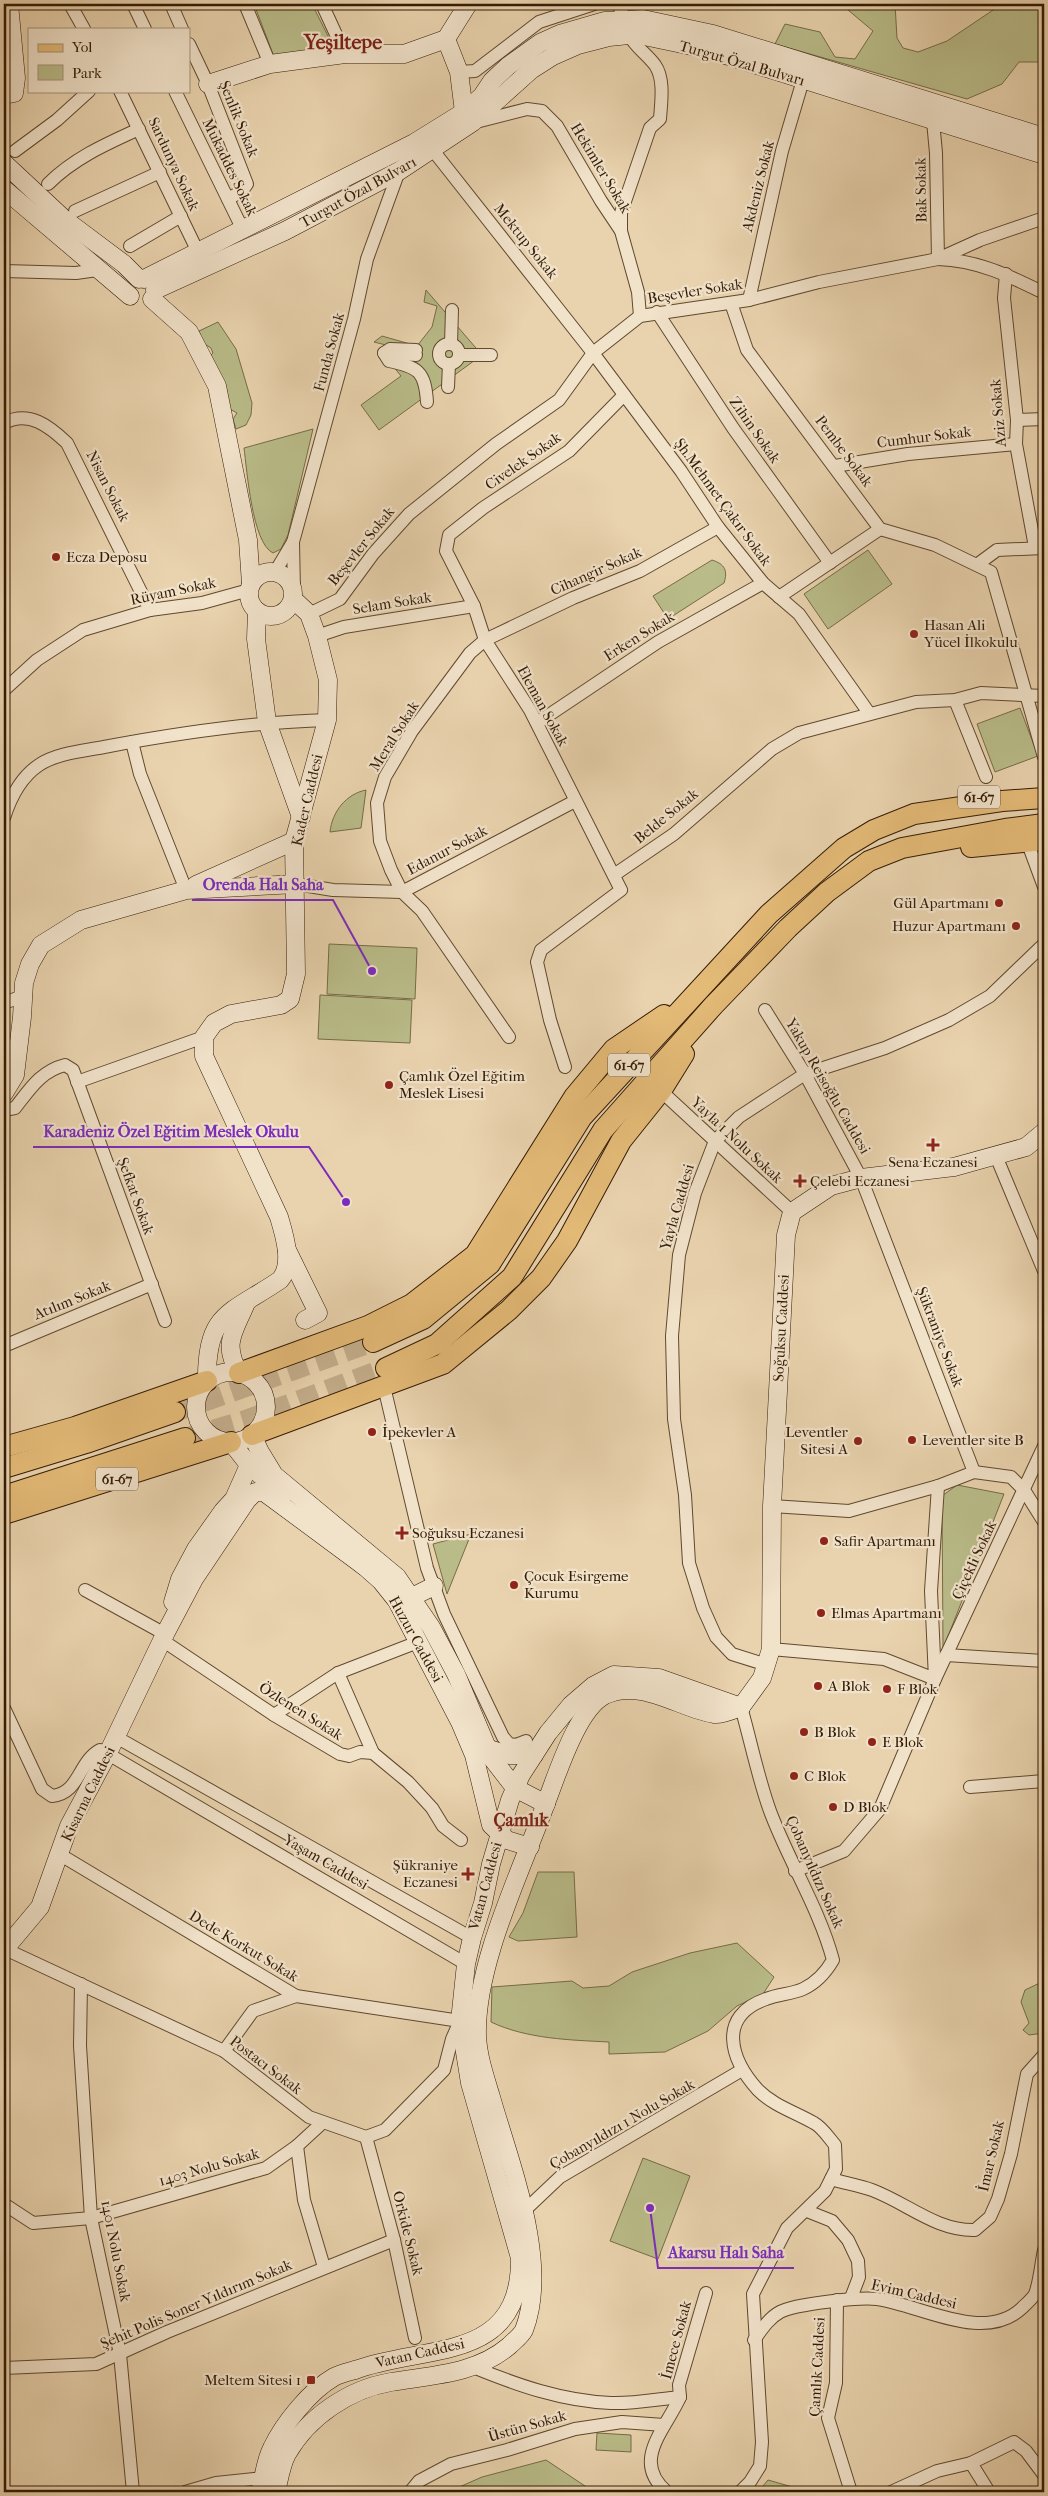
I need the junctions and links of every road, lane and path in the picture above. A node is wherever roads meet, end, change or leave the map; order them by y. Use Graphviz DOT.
graph roads {
  1 [pos="9,4"];
  2 [pos="70,4"];
  3 [pos="133,4"];
  4 [pos="171,4"];
  5 [pos="245,4"];
  6 [pos="322,4"];
  7 [pos="468,4"];
  8 [pos="594,4"];
  9 [pos="612,4"];
  10 [pos="622,15"];
  11 [pos="83,28"];
  12 [pos="145,28"];
  13 [pos="182,28"];
  14 [pos="446,39"];
  15 [pos="190,46"];
  16 [pos="345,54"];
  17 [pos="270,64"];
  18 [pos="459,72"];
  19 [pos="803,80"];
  20 [pos="208,84"];
  21 [pos="88,92"];
  22 [pos="120,92"];
  23 [pos="175,92"];
  24 [pos="4,95"];
  25 [pos="469,117"];
  26 [pos="933,121"];
  27 [pos="139,129"];
  28 [pos="1044,137"];
  29 [pos="428,144"];
  30 [pos="1044,154"];
  31 [pos="7,155"];
  32 [pos="399,171"];
  33 [pos="160,172"];
  34 [pos="48,184"];
  35 [pos="4,188"];
  36 [pos="228,199"];
  37 [pos="75,211"];
  38 [pos="181,216"];
  39 [pos="1044,218"];
  40 [pos="243,230"];
  41 [pos="621,230"];
  42 [pos="130,246"];
  43 [pos="198,252"];
  44 [pos="938,259"];
  45 [pos="97,270"];
  46 [pos="4,271"];
  47 [pos="1006,274"];
  48 [pos="148,287"];
  49 [pos="1044,293"];
  50 [pos="749,300"];
  51 [pos="731,303"];
  52 [pos="452,310"];
  53 [pos="657,312"];
  54 [pos="640,316"];
  55 [pos="451,344"];
  56 [pos="593,353"];
  57 [pos="427,354"];
  58 [pos="460,355"];
  59 [pos="491,355"];
  60 [pos="424,380"];
  61 [pos="624,395"];
  62 [pos="427,402"];
  63 [pos="1044,419"];
  64 [pos="1016,420"];
  65 [pos="4,423"];
  66 [pos="1016,444"];
  67 [pos="835,466"];
  68 [pos="718,527"];
  69 [pos="880,529"];
  70 [pos="248,540"];
  71 [pos="293,542"];
  72 [pos="1039,548"];
  73 [pos="446,552"];
  74 [pos="830,563"];
  75 [pos="978,564"];
  76 [pos="270,573"];
  77 [pos="763,583"];
  78 [pos="250,587"];
  79 [pos="293,595"];
  80 [pos="779,596"];
  81 [pos="474,606"];
  82 [pos="150,610"];
  83 [pos="257,611"];
  84 [pos="309,614"];
  85 [pos="317,636"];
  86 [pos="485,640"];
  87 [pos="4,690"];
  88 [pos="1028,695"];
  89 [pos="1044,696"];
  90 [pos="955,700"];
  91 [pos="869,713"];
  92 [pos="327,720"];
  93 [pos="267,722"];
  94 [pos="536,723"];
  95 [pos="132,742"];
  96 [pos="1044,757"];
  97 [pos="986,777"];
  98 [pos="1044,785"];
  99 [pos="1044,798"];
  100 [pos="574,801"];
  101 [pos="4,812"];
  102 [pos="914,814"];
  103 [pos="301,817"];
  104 [pos="1044,824"];
  105 [pos="294,841"];
  106 [pos="1035,841"];
  107 [pos="614,875"];
  108 [pos="296,884"];
  109 [pos="1044,888"];
  110 [pos="186,890"];
  111 [pos="402,892"];
  112 [pos="814,905"];
  113 [pos="1044,944"];
  114 [pos="693,995"];
  115 [pos="23,996"];
  116 [pos="4,1003"];
  117 [pos="713,1006"];
  118 [pos="765,1010"];
  119 [pos="204,1037"];
  120 [pos="510,1037"];
  121 [pos="565,1067"];
  122 [pos="805,1074"];
  123 [pos="77,1082"];
  124 [pos="661,1092"];
  125 [pos="4,1093"];
  126 [pos="4,1110"];
  127 [pos="1044,1132"];
  128 [pos="715,1141"];
  129 [pos="996,1156"];
  130 [pos="861,1178"];
  131 [pos="792,1212"];
  132 [pos="286,1250"];
  133 [pos="1044,1271"];
  134 [pos="152,1284"];
  135 [pos="246,1303"];
  136 [pos="306,1320"];
  137 [pos="165,1321"];
  138 [pos="373,1342"];
  139 [pos="4,1346"];
  140 [pos="386,1368"];
  141 [pos="239,1373"];
  142 [pos="207,1381"];
  143 [pos="386,1395"];
  144 [pos="175,1412"];
  145 [pos="252,1435"];
  146 [pos="185,1438"];
  147 [pos="231,1442"];
  148 [pos="1044,1446"];
  149 [pos="4,1447"];
  150 [pos="249,1465"];
  151 [pos="4,1468"];
  152 [pos="974,1472"];
  153 [pos="938,1486"];
  154 [pos="1024,1490"];
  155 [pos="4,1496"];
  156 [pos="772,1506"];
  157 [pos="4,1514"];
  158 [pos="1044,1522"];
  159 [pos="364,1566"];
  160 [pos="434,1586"];
  161 [pos="85,1590"];
  162 [pos="412,1597"];
  163 [pos="164,1635"];
  164 [pos="418,1642"];
  165 [pos="946,1655"];
  166 [pos="769,1657"];
  167 [pos="1044,1661"];
  168 [pos="338,1673"];
  169 [pos="935,1679"];
  170 [pos="741,1707"];
  171 [pos="4,1708"];
  172 [pos="274,1715"];
  173 [pos="8,1727"];
  174 [pos="116,1736"];
  175 [pos="486,1748"];
  176 [pos="530,1748"];
  177 [pos="108,1753"];
  178 [pos="373,1753"];
  179 [pos="192,1780"];
  180 [pos="1044,1781"];
  181 [pos="970,1787"];
  182 [pos="515,1788"];
  183 [pos="182,1796"];
  184 [pos="546,1804"];
  185 [pos="279,1831"];
  186 [pos="500,1832"];
  187 [pos="461,1840"];
  188 [pos="530,1847"];
  189 [pos="270,1848"];
  190 [pos="59,1854"];
  191 [pos="795,1872"];
  192 [pos="376,1885"];
  193 [pos="366,1904"];
  194 [pos="472,1938"];
  195 [pos="4,1949"];
  196 [pos="466,1964"];
  197 [pos="81,1984"];
  198 [pos="296,1996"];
  199 [pos="460,2020"];
  200 [pos="224,2051"];
  201 [pos="1044,2056"];
  202 [pos="742,2070"];
  203 [pos="322,2123"];
  204 [pos="366,2137"];
  205 [pos="297,2146"];
  206 [pos="831,2179"];
  207 [pos="4,2204"];
  208 [pos="807,2210"];
  209 [pos="523,2212"];
  210 [pos="91,2218"];
  211 [pos="394,2240"];
  212 [pos="1044,2250"];
  213 [pos="324,2267"];
  214 [pos="706,2292"];
  215 [pos="851,2298"];
  216 [pos="837,2300"];
  217 [pos="416,2338"];
  218 [pos="754,2340"];
  219 [pos="120,2354"];
  220 [pos="473,2367"];
  221 [pos="4,2368"];
  222 [pos="680,2397"];
  223 [pos="664,2425"];
  224 [pos="971,2463"];
  225 [pos="1044,2475"];
  226 [pos="262,2485"];
  227 [pos="133,2492"];
  228 [pos="185,2492"];
  229 [pos="276,2492"];
  230 [pos="410,2492"];
  231 [pos="666,2492"];
  232 [pos="740,2492"];
  233 [pos="851,2492"];
  234 [pos="891,2492"];
  235 [pos="989,2492"];
  1 -- 24 [label="street"];
  2 -- 11 [label="street"];
  3 -- 12 [label="street"];
  4 -- 13 [label="street"];
  5 -- 17 [label="street"];
  6 -- 16 [label="street"];
  7 -- 14 [label="street"];
  8 -- 18 [label="street"];
  9 -- 10 [label="street, Turgut Özal Bulvarı"];
  10 -- 19 [label="street, Turgut Özal Bulvarı"];
  10 -- 25 [label="street, Turgut Özal Bulvarı"];
  10 -- 28 [label="street, Turgut Özal Bulvarı"];
  10 -- 41 [label="street"];
  14 -- 16 [label="street"];
  14 -- 18 [label="street"];
  15 -- 20 [label="street, Şenlik Sokak"];
  16 -- 17 [label="street"];
  17 -- 20 [label="street"];
  18 -- 25 [label="street"];
  19 -- 26 [label="street, Turgut Özal Bulvarı"];
  19 -- 50 [label="street, Akdeniz Sokak"];
  20 -- 36 [label="street, Şenlik Sokak"];
  21 -- 31 [label="street"];
  22 -- 27 [label="street, Sardunya Sokak"];
  23 -- 36 [label="street, Mukaddes Sokak"];
  25 -- 29 [label="street, Turgut Özal Bulvarı"];
  25 -- 41 [label="street, Hekimler Sokak"];
  26 -- 30 [label="street, Turgut Özal Bulvarı"];
  26 -- 44 [label="street, Bak Sokak"];
  27 -- 33 [label="street, Sardunya Sokak"];
  27 -- 34 [label="street"];
  29 -- 32 [label="street, Turgut Özal Bulvarı"];
  29 -- 40 [label="street, Turgut Özal Bulvarı"];
  29 -- 56 [label="street, Mektup Sokak"];
  31 -- 48 [label="street"];
  32 -- 48 [label="street, Turgut Özal Bulvarı"];
  32 -- 71 [label="street, Funda Sokak"];
  33 -- 37 [label="street"];
  33 -- 38 [label="street, Sardunya Sokak"];
  35 -- 45 [label="street, Turgut Özal Bulvarı"];
  36 -- 40 [label="street, Mukaddes Sokak"];
  38 -- 42 [label="street"];
  38 -- 43 [label="street, Sardunya Sokak"];
  39 -- 44 [label="street, Beşevler Sokak"];
  40 -- 43 [label="street, Turgut Özal Bulvarı"];
  41 -- 54 [label="street, Hekimler Sokak"];
  43 -- 48 [label="street, Turgut Özal Bulvarı"];
  44 -- 47 [label="street"];
  44 -- 50 [label="street, Beşevler Sokak"];
  45 -- 46 [label="street"];
  45 -- 48 [label="street, Turgut Özal Bulvarı"];
  47 -- 49 [label="street"];
  47 -- 64 [label="street, Aziz Sokak"];
  48 -- 70 [label="street, Kader Caddesi"];
  50 -- 51 [label="street, Beşevler Sokak"];
  51 -- 53 [label="street, Beşevler Sokak"];
  51 -- 67 [label="street, Pembe Sokak"];
  52 -- 55 [label="street"];
  53 -- 54 [label="street, Beşevler Sokak"];
  53 -- 74 [label="street, Zihin Sokak"];
  54 -- 56 [label="street, Beşevler Sokak"];
  55 -- 57 [label="street"];
  55 -- 58 [label="street"];
  56 -- 61 [label="street, Şh.Mehmet Çakır Sokak"];
  56 -- 84 [label="street, Beşevler Sokak"];
  57 -- 58 [label="street"];
  57 -- 60 [label="street"];
  57 -- 60 [label="street"];
  58 -- 59 [label="street"];
  60 -- 62 [label="street"];
  61 -- 68 [label="street, Şh.Mehmet Çakır Sokak"];
  61 -- 73 [label="street, Civelek Sokak"];
  63 -- 64 [label="street"];
  64 -- 66 [label="street, Aziz Sokak"];
  65 -- 82 [label="street, Nisan Sokak"];
  66 -- 67 [label="street, Cumhur Sokak"];
  66 -- 72 [label="street, Aziz Sokak"];
  67 -- 69 [label="street, Pembe Sokak"];
  68 -- 77 [label="street, Şh.Mehmet Çakır Sokak"];
  68 -- 86 [label="street, Cihangir Sokak"];
  69 -- 74 [label="street"];
  69 -- 75 [label="street"];
  70 -- 76 [label="street, Kader Caddesi"];
  70 -- 78 [label="street, Kader Caddesi"];
  71 -- 76 [label="street, Funda Sokak"];
  71 -- 79 [label="street, Funda Sokak"];
  72 -- 75 [label="street"];
  73 -- 81 [label="street, Eleman Sokak"];
  74 -- 80 [label="street"];
  75 -- 88 [label="street"];
  76 -- 78 [label="street"];
  76 -- 79 [label="street, Kader Caddesi"];
  77 -- 80 [label="street, Şh.Mehmet Çakır Sokak"];
  77 -- 94 [label="street, Erken Sokak"];
  78 -- 82 [label="street, Rüyam Sokak"];
  78 -- 83 [label="street, Kader Caddesi"];
  79 -- 83 [label="street"];
  79 -- 84 [label="street, Kader Caddesi"];
  80 -- 91 [label="street, Şh.Mehmet Çakır Sokak"];
  81 -- 85 [label="street, Selam Sokak"];
  81 -- 86 [label="street, Eleman Sokak"];
  82 -- 87 [label="street, Rüyam Sokak"];
  83 -- 93 [label="street"];
  84 -- 85 [label="street, Kader Caddesi"];
  85 -- 92 [label="street, Kader Caddesi"];
  86 -- 94 [label="street, Eleman Sokak"];
  86 -- 111 [label="street, Meral Sokak"];
  88 -- 89 [label="street, Belde Sokak"];
  88 -- 90 [label="street, Belde Sokak"];
  88 -- 96 [label="street"];
  90 -- 91 [label="street, Belde Sokak"];
  90 -- 97 [label="street"];
  91 -- 107 [label="street, Belde Sokak"];
  92 -- 93 [label="street"];
  92 -- 103 [label="street, Kader Caddesi"];
  93 -- 95 [label="street"];
  93 -- 103 [label="street"];
  94 -- 100 [label="street, Eleman Sokak"];
  95 -- 101 [label="street"];
  95 -- 110 [label="street"];
  98 -- 102 [label="main road, 61-67"];
  99 -- 102 [label="main road, 61-67"];
  100 -- 107 [label="street, Eleman Sokak"];
  100 -- 111 [label="street, Edanur Sokak"];
  102 -- 114 [label="main road, 61-67"];
  103 -- 105 [label="street, Kader Caddesi"];
  104 -- 112 [label="main road, 61-67"];
  105 -- 108 [label="street, Kader Caddesi"];
  105 -- 110 [label="street"];
  106 -- 109 [label="street"];
  106 -- 112 [label="main road, 61-67"];
  107 -- 121 [label="street"];
  108 -- 110 [label="street"];
  108 -- 111 [label="street, Edanur Sokak"];
  108 -- 119 [label="street, Kader Caddesi"];
  110 -- 115 [label="street"];
  111 -- 120 [label="street, Meral Sokak"];
  112 -- 117 [label="main road, 61-67"];
  113 -- 122 [label="street, Yayla Caddesi"];
  114 -- 138 [label="main road, 61-67"];
  114 -- 141 [label="main road, 61-67"];
  115 -- 116 [label="street"];
  115 -- 125 [label="street"];
  117 -- 124 [label="main road, 61-67"];
  117 -- 140 [label="main road, 61-67"];
  118 -- 122 [label="street, Yakup Reisoğlu Caddesi"];
  119 -- 123 [label="street"];
  119 -- 132 [label="street"];
  122 -- 128 [label="street, Yayla Caddesi"];
  122 -- 130 [label="street, Yakup Reisoğlu Caddesi"];
  123 -- 126 [label="street"];
  123 -- 134 [label="street, Şefkat Sokak"];
  124 -- 128 [label="street, Yayla 1 Nolu Sokak"];
  124 -- 145 [label="main road, 61-67"];
  127 -- 129 [label="street"];
  128 -- 131 [label="street, Yayla 1 Nolu Sokak"];
  128 -- 166 [label="street, Yayla Caddesi"];
  129 -- 130 [label="street"];
  129 -- 133 [label="street"];
  130 -- 131 [label="street"];
  130 -- 152 [label="street, Şükraniye Sokak"];
  131 -- 156 [label="street, Soğuksu Caddesi"];
  132 -- 135 [label="street"];
  132 -- 136 [label="street"];
  134 -- 137 [label="street, Şefkat Sokak"];
  134 -- 139 [label="street, Atılım Sokak"];
  135 -- 141 [label="street"];
  135 -- 142 [label="street"];
  141 -- 142 [label="street, 61-67"];
  141 -- 145 [label="street"];
  142 -- 147 [label="street"];
  142 -- 149 [label="main road, 61-67"];
  143 -- 160 [label="street"];
  144 -- 151 [label="main road"];
  145 -- 147 [label="street, 61-67"];
  145 -- 162 [label="street, Huzur Caddesi"];
  146 -- 155 [label="main road, 61-67"];
  147 -- 150 [label="street, Huzur Caddesi"];
  147 -- 157 [label="main road, 61-67"];
  148 -- 154 [label="street, Çiçekli Sokak"];
  150 -- 159 [label="street, Huzur Caddesi"];
  150 -- 163 [label="street"];
  152 -- 153 [label="street"];
  152 -- 154 [label="street"];
  153 -- 156 [label="street"];
  153 -- 169 [label="street"];
  154 -- 158 [label="street"];
  154 -- 165 [label="street, Çiçekli Sokak"];
  156 -- 166 [label="street, Soğuksu Caddesi"];
  159 -- 163 [label="street"];
  159 -- 164 [label="street, Huzur Caddesi"];
  160 -- 162 [label="street"];
  160 -- 176 [label="street"];
  161 -- 163 [label="street, Özlenen Sokak"];
  162 -- 175 [label="street, Huzur Caddesi"];
  163 -- 172 [label="street, Özlenen Sokak"];
  163 -- 174 [label="street, Kisarna Caddesi"];
  164 -- 168 [label="street"];
  164 -- 186 [label="street, Huzur Caddesi"];
  165 -- 167 [label="street"];
  165 -- 169 [label="street, Çiçekli Sokak"];
  166 -- 169 [label="street, Yayla Caddesi"];
  166 -- 170 [label="street, Soğuksu Caddesi"];
  168 -- 172 [label="street"];
  168 -- 178 [label="street"];
  169 -- 191 [label="street, Çiçekli Sokak"];
  170 -- 176 [label="street, Vatan Caddesi"];
  170 -- 184 [label="street, Vatan Caddesi"];
  170 -- 191 [label="street, Çobanyıldızı Sokak"];
  171 -- 173 [label="street"];
  172 -- 178 [label="street, Özlenen Sokak"];
  173 -- 177 [label="street"];
  174 -- 177 [label="street, Kisarna Caddesi"];
  174 -- 179 [label="street, Yaşam Caddesi"];
  175 -- 176 [label="street"];
  175 -- 182 [label="street, Huzur Caddesi"];
  176 -- 182 [label="street, Vatan Caddesi"];
  177 -- 183 [label="street, Yaşam Caddesi"];
  177 -- 190 [label="street, Kisarna Caddesi"];
  178 -- 187 [label="street"];
  179 -- 183 [label="street"];
  179 -- 185 [label="street, Yaşam Caddesi"];
  180 -- 181 [label="street"];
  182 -- 184 [label="street"];
  182 -- 186 [label="street, Vatan Caddesi"];
  183 -- 189 [label="street, Yaşam Caddesi"];
  184 -- 188 [label="street, Vatan Caddesi"];
  185 -- 189 [label="street, Yaşam Caddesi"];
  185 -- 192 [label="street, Yaşam Caddesi"];
  186 -- 188 [label="street"];
  186 -- 194 [label="street, Vatan Caddesi"];
  188 -- 209 [label="street, Vatan Caddesi"];
  189 -- 193 [label="street, Yaşam Caddesi"];
  190 -- 195 [label="street, Kisarna Caddesi"];
  190 -- 198 [label="street, Dede Korkut Sokak"];
  191 -- 202 [label="street, Çobanyıldızı Sokak"];
  192 -- 193 [label="street, Yaşam Caddesi"];
  192 -- 194 [label="street, Yaşam Caddesi"];
  193 -- 196 [label="street, Yaşam Caddesi"];
  194 -- 196 [label="street, Vatan Caddesi"];
  195 -- 197 [label="street, Postacı Sokak"];
  196 -- 199 [label="street, Vatan Caddesi"];
  197 -- 200 [label="street, Postacı Sokak"];
  197 -- 210 [label="street, 1401 Nolu Sokak"];
  198 -- 199 [label="street, Dede Korkut Sokak"];
  198 -- 200 [label="street"];
  199 -- 204 [label="street"];
  199 -- 226 [label="street, Vatan Caddesi"];
  200 -- 203 [label="street, Postacı Sokak"];
  201 -- 206 [label="street, İmar Sokak"];
  202 -- 206 [label="street, Çobanyıldızı Sokak"];
  202 -- 209 [label="street, Çobanyıldızı 1 Nolu Sokak"];
  203 -- 204 [label="street, Postacı Sokak"];
  203 -- 205 [label="street, 1403 Nolu Sokak"];
  204 -- 211 [label="street, Orkide Sokak"];
  205 -- 210 [label="street, 1403 Nolu Sokak"];
  205 -- 213 [label="street"];
  206 -- 208 [label="street, Çobanyıldızı Sokak"];
  207 -- 210 [label="street, 1403 Nolu Sokak"];
  208 -- 215 [label="street"];
  208 -- 218 [label="street, Çobanyıldızı Sokak"];
  209 -- 220 [label="street, Vatan Caddesi"];
  210 -- 219 [label="street, 1401 Nolu Sokak"];
  211 -- 213 [label="street, Şehit Polis Soner Yıldırım Sokak"];
  211 -- 217 [label="street, Orkide Sokak"];
  212 -- 215 [label="street, Evim Caddesi"];
  213 -- 219 [label="street, Şehit Polis Soner Yıldırım Sokak"];
  214 -- 222 [label="street, İmece Sokak"];
  215 -- 216 [label="street, Evim Caddesi"];
  216 -- 218 [label="street, Evim Caddesi"];
  216 -- 233 [label="street, Çamlık Caddesi"];
  218 -- 232 [label="street"];
  219 -- 221 [label="street, Şehit Polis Soner Yıldırım Sokak"];
  219 -- 227 [label="street, 1401 Nolu Sokak"];
  220 -- 222 [label="street"];
  220 -- 229 [label="street, Vatan Caddesi"];
  222 -- 223 [label="street"];
  223 -- 230 [label="street, Üstün Sokak"];
  223 -- 231 [label="street"];
  224 -- 225 [label="street"];
  224 -- 234 [label="street"];
  224 -- 235 [label="street"];
  226 -- 228 [label="street"];
}
